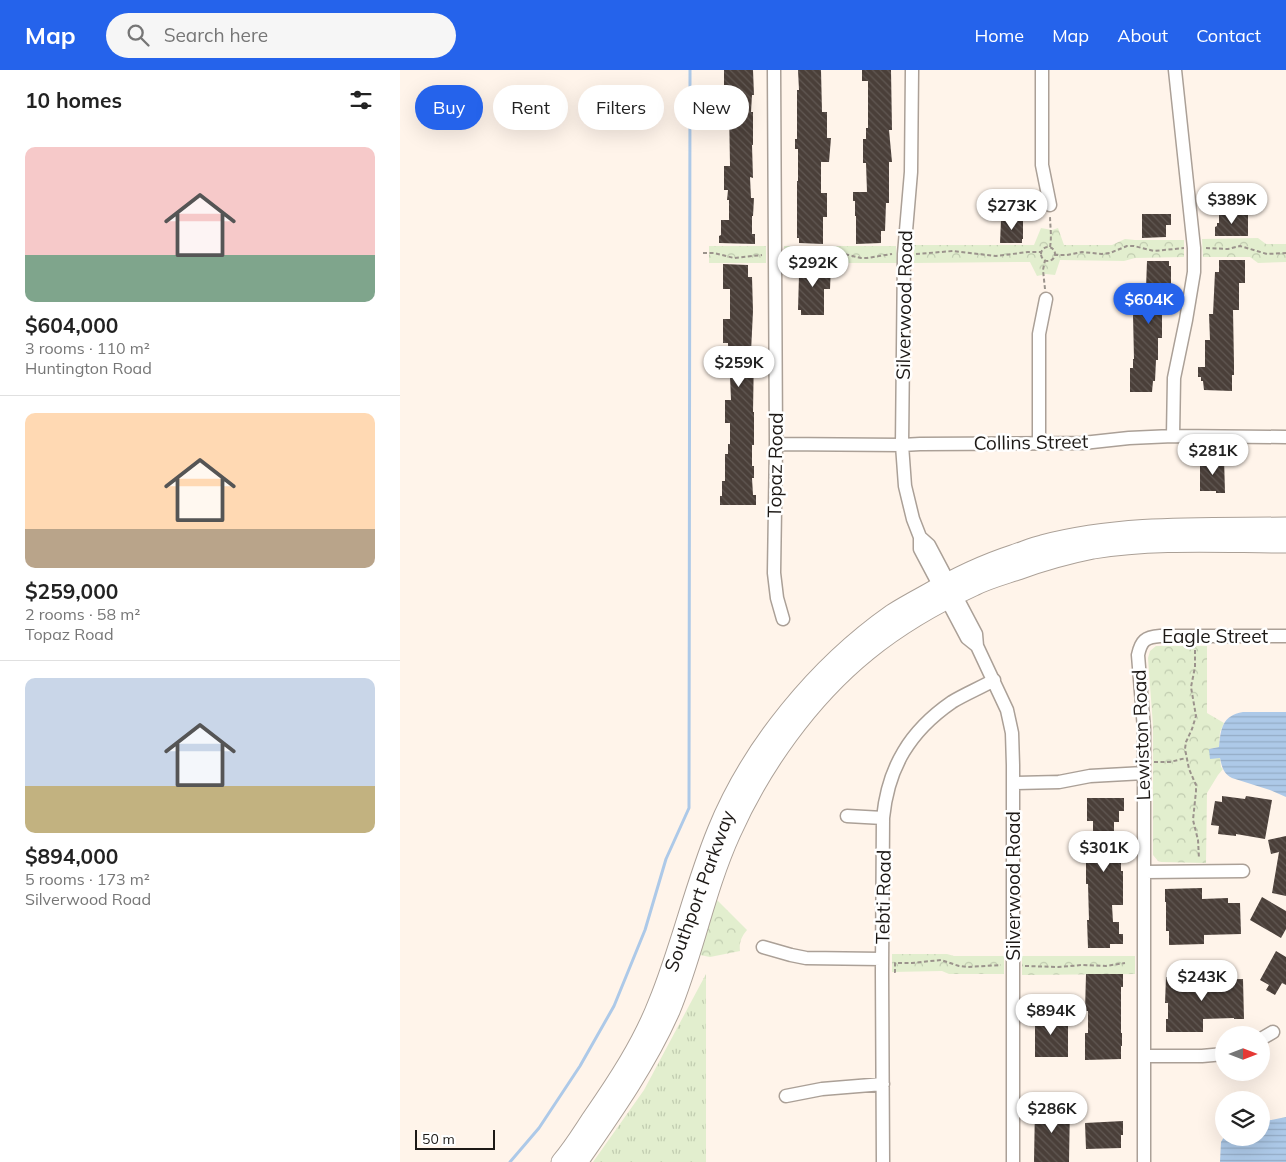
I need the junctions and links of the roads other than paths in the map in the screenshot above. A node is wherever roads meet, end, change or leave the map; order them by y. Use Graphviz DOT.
graph roads {
  1 [pos="774,70"];
  2 [pos="912,70"];
  3 [pos="1042,70"];
  4 [pos="1175,70"];
  5 [pos="1050,206"];
  6 [pos="1046,299"];
  7 [pos="1173,436"];
  8 [pos="1286,437"];
  9 [pos="776,444"];
  10 [pos="1039,444"];
  11 [pos="902,445"];
  12 [pos="1286,527"];
  13 [pos="1286,543"];
  14 [pos="948,591"];
  15 [pos="783,619"];
  16 [pos="1286,636"];
  17 [pos="1144,640"];
  18 [pos="994,680"];
  19 [pos="1144,774"];
  20 [pos="1014,783"];
  21 [pos="847,816"];
  22 [pos="884,818"];
  23 [pos="1243,871"];
  24 [pos="1144,872"];
  25 [pos="763,946"];
  26 [pos="882,966"];
  27 [pos="1273,1032"];
  28 [pos="1270,1034"];
  29 [pos="1215,1055"];
  30 [pos="1144,1056"];
  31 [pos="883,1084"];
  32 [pos="786,1096"];
  33 [pos="562,1162"];
  34 [pos="578,1162"];
  35 [pos="883,1162"];
  36 [pos="1013,1162"];
  37 [pos="1144,1162"];
  1 -- 9 [label="street, Topaz Road"];
  2 -- 11 [label="street, Silverwood Road"];
  3 -- 5 [label="street"];
  4 -- 7 [label="street"];
  6 -- 10 [label="street"];
  7 -- 8 [label="street, Collins Street"];
  7 -- 10 [label="street, Collins Street"];
  9 -- 11 [label="street, Collins Street"];
  9 -- 15 [label="street, Topaz Road"];
  10 -- 11 [label="street, Collins Street"];
  11 -- 14 [label="street, Silverwood Road"];
  12 -- 14 [label="street, Southport Parkway"];
  13 -- 14 [label="street, Southport Parkway"];
  14 -- 18 [label="street, Silverwood Road"];
  14 -- 33 [label="street, Southport Parkway"];
  14 -- 34 [label="street, Southport Parkway"];
  16 -- 17 [label="street, Eagle Street"];
  17 -- 19 [label="street, Lewiston Road"];
  18 -- 20 [label="street, Silverwood Road"];
  18 -- 22 [label="street, Tebti Road"];
  19 -- 20 [label="street"];
  19 -- 24 [label="street, Lewiston Road"];
  20 -- 36 [label="street, Silverwood Road"];
  21 -- 22 [label="street"];
  22 -- 26 [label="street, Tebti Road"];
  23 -- 24 [label="street"];
  24 -- 30 [label="street, Lewiston Road"];
  25 -- 26 [label="street"];
  26 -- 31 [label="street, Tebti Road"];
  27 -- 28 [label="street"];
  29 -- 30 [label="street"];
  30 -- 37 [label="street, Lewiston Road"];
  31 -- 32 [label="street"];
  31 -- 35 [label="street, Tebti Road"];
}
